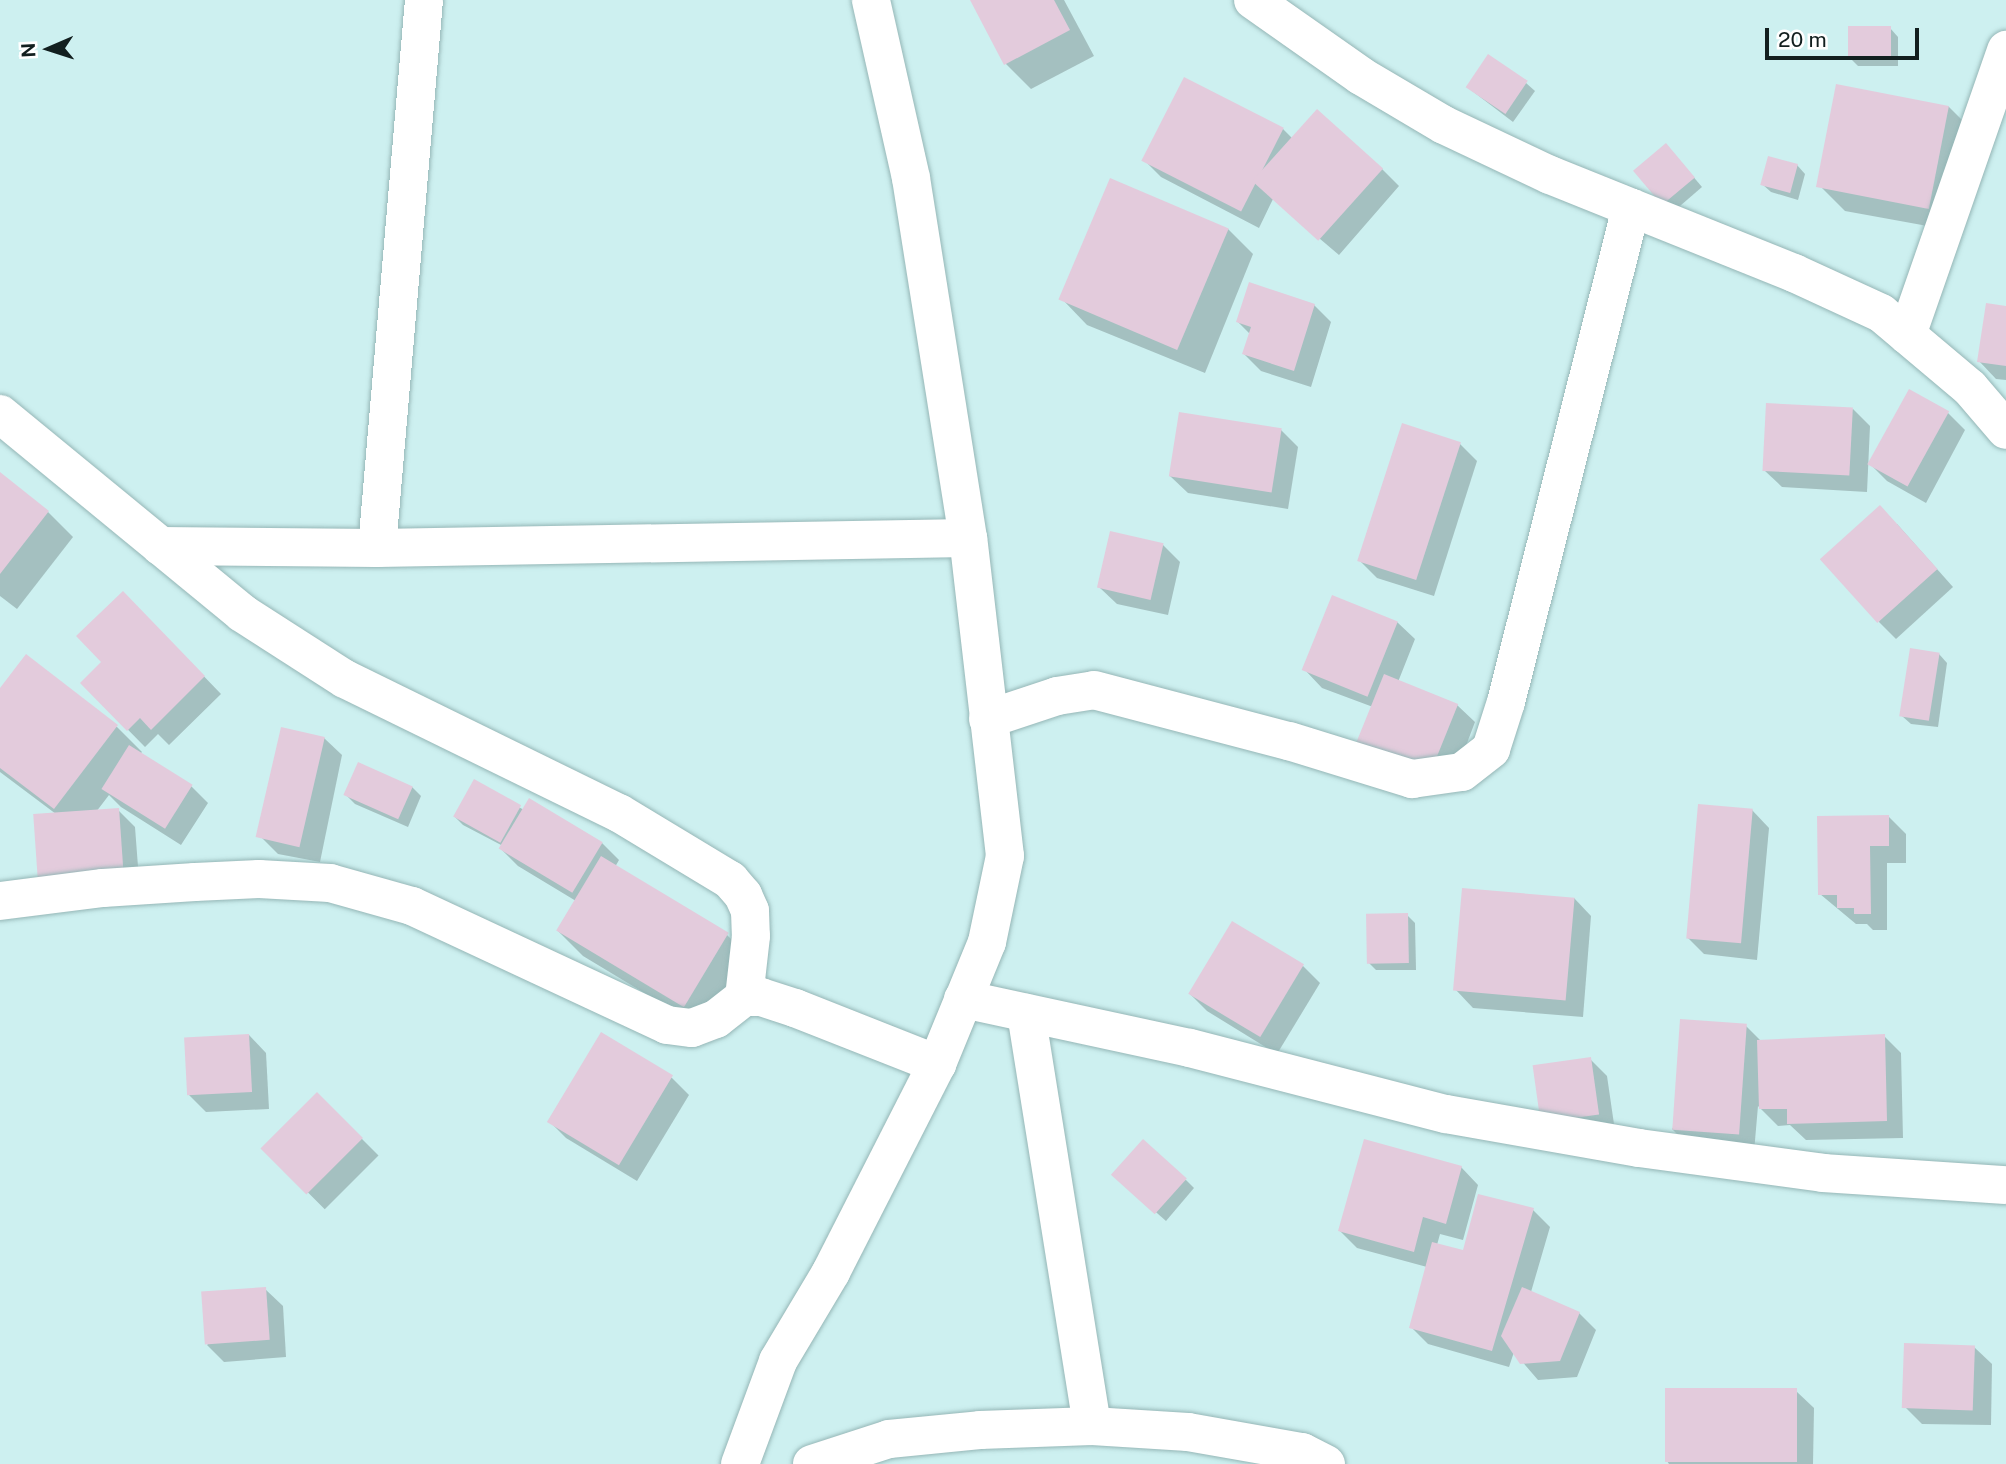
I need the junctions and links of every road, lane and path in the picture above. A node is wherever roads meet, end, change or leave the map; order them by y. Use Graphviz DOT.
graph roads {
  1 [pos="424,0"];
  2 [pos="871,0"];
  3 [pos="1253,0"];
  4 [pos="2006,50"];
  5 [pos="1631,208"];
  6 [pos="1907,335"];
  7 [pos="0,414"];
  8 [pos="2006,429"];
  9 [pos="968,538"];
  10 [pos="160,546"];
  11 [pos="377,548"];
  12 [pos="988,719"];
  13 [pos="0,901"];
  14 [pos="744,997"];
  15 [pos="963,999"];
  16 [pos="1026,1013"];
  17 [pos="937,1064"];
  18 [pos="2006,1185"];
  19 [pos="1092,1426"];
  20 [pos="740,1464"];
  21 [pos="812,1464"];
  22 [pos="1326,1464"];
  1 -- 11 [label="street"];
  2 -- 9 [label="street"];
  3 -- 5 [label="street"];
  4 -- 6 [label="street"];
  5 -- 6 [label="street"];
  5 -- 12 [label="street"];
  6 -- 8 [label="street"];
  7 -- 10 [label="street"];
  9 -- 11 [label="street"];
  9 -- 12 [label="street"];
  10 -- 11 [label="street"];
  10 -- 14 [label="street"];
  12 -- 15 [label="street"];
  13 -- 14 [label="street"];
  14 -- 17 [label="street"];
  15 -- 16 [label="street"];
  15 -- 17 [label="street"];
  16 -- 18 [label="street"];
  16 -- 19 [label="street"];
  17 -- 20 [label="street"];
  19 -- 21 [label="street"];
  19 -- 22 [label="street"];
}
